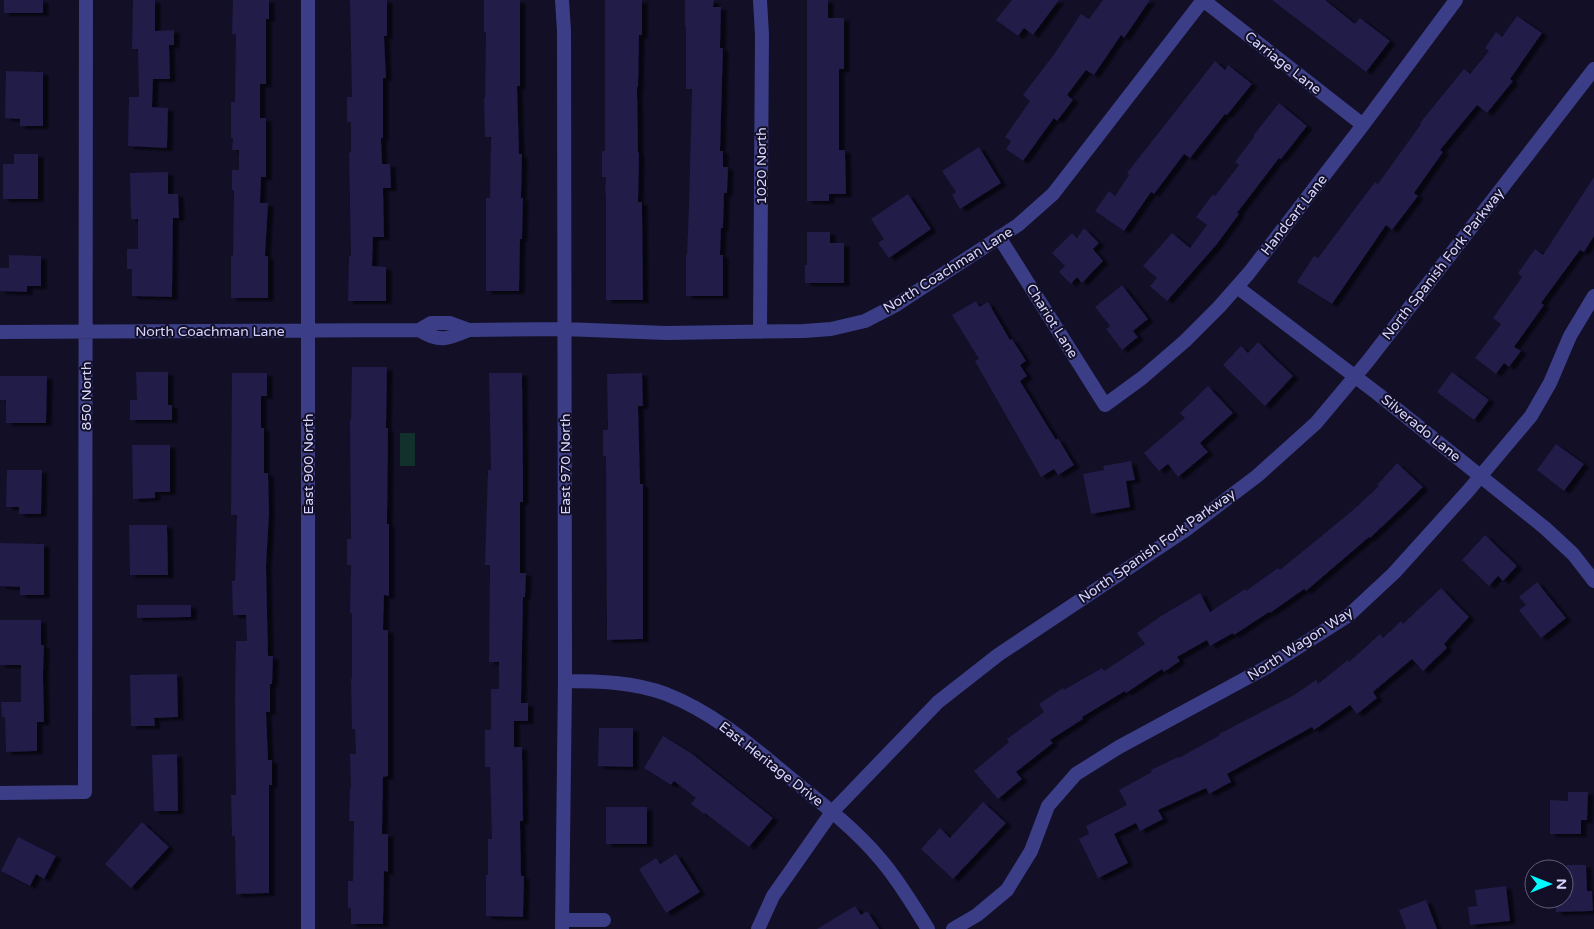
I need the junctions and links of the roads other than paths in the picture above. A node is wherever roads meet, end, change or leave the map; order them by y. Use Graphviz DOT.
graph roads {
  1 [pos="86,0"];
  2 [pos="308,0"];
  3 [pos="562,0"];
  4 [pos="760,0"];
  5 [pos="1203,0"];
  6 [pos="1456,0"];
  7 [pos="1594,69"];
  8 [pos="1362,125"];
  9 [pos="999,238"];
  10 [pos="1237,287"];
  11 [pos="1592,305"];
  12 [pos="564,329"];
  13 [pos="308,331"];
  14 [pos="0,332"];
  15 [pos="86,332"];
  16 [pos="760,332"];
  17 [pos="1355,376"];
  18 [pos="1105,405"];
  19 [pos="1480,476"];
  20 [pos="1594,581"];
  21 [pos="565,681"];
  22 [pos="0,793"];
  23 [pos="832,812"];
  24 [pos="604,920"];
  25 [pos="562,924"];
  26 [pos="308,929"];
  27 [pos="758,929"];
  28 [pos="928,929"];
  29 [pos="953,929"];
  1 -- 15 [label="street, 850 North"];
  2 -- 13 [label="street, East 900 North"];
  3 -- 12 [label="street, East 970 North"];
  4 -- 16 [label="street, 1020 North"];
  5 -- 8 [label="street, Carriage Lane"];
  5 -- 9 [label="street, North Coachman Lane"];
  6 -- 8 [label="street, Handcart Lane"];
  7 -- 17 [label="street, North Spanish Fork Parkway"];
  8 -- 10 [label="street, Handcart Lane"];
  9 -- 16 [label="street, North Coachman Lane"];
  9 -- 18 [label="street, Chariot Lane"];
  10 -- 17 [label="street, Silverado Lane"];
  10 -- 18 [label="street, Handcart Lane"];
  11 -- 19 [label="street, North Wagon Way"];
  12 -- 13 [label="street, North Coachman Lane"];
  12 -- 16 [label="street, North Coachman Lane"];
  12 -- 21 [label="street, East 970 North"];
  13 -- 15 [label="street, North Coachman Lane"];
  13 -- 26 [label="street, East 900 North"];
  14 -- 15 [label="street, North Coachman Lane"];
  15 -- 22 [label="street, 850 North"];
  17 -- 19 [label="street, Silverado Lane"];
  17 -- 23 [label="street, North Spanish Fork Parkway"];
  19 -- 20 [label="street, Silverado Lane"];
  19 -- 29 [label="street, North Wagon Way"];
  21 -- 23 [label="street, East Heritage Drive"];
  21 -- 25 [label="street, East 970 North"];
  23 -- 27 [label="street, North Spanish Fork Parkway"];
  23 -- 28 [label="street, East Heritage Drive"];
  24 -- 25 [label="street"];
}
